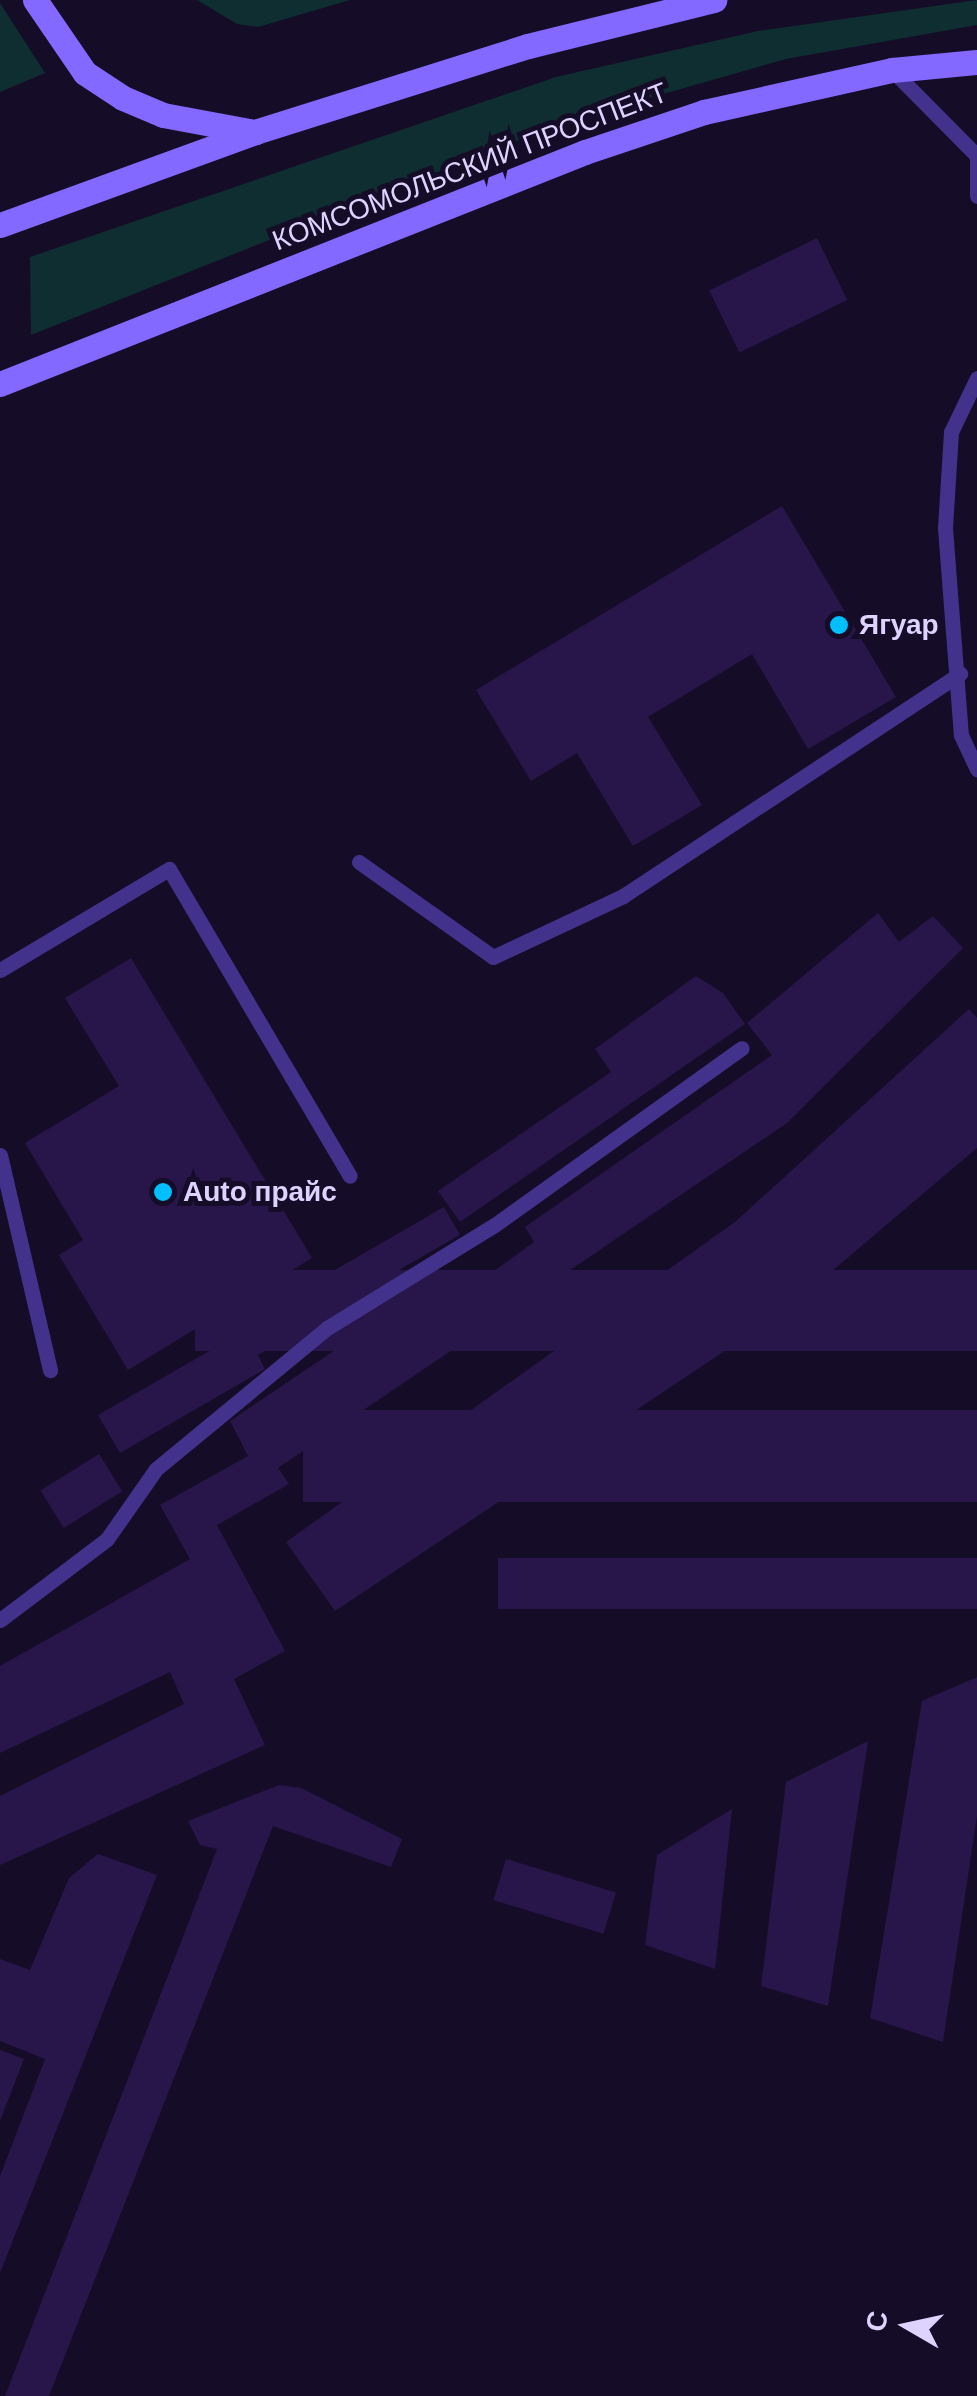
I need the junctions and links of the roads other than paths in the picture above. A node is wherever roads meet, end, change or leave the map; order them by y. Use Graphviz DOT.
graph roads {
  1 [pos="36,0"];
  2 [pos="714,0"];
  3 [pos="977,62"];
  4 [pos="892,70"];
  5 [pos="255,132"];
  6 [pos="975,155"];
  7 [pos="977,196"];
  8 [pos="0,225"];
  9 [pos="977,378"];
  10 [pos="0,384"];
  11 [pos="960,674"];
  12 [pos="977,770"];
  13 [pos="359,862"];
  14 [pos="0,970"];
  15 [pos="742,1048"];
  16 [pos="0,1155"];
  17 [pos="350,1176"];
  18 [pos="50,1370"];
  19 [pos="0,1620"];
  1 -- 5 [label="main road"];
  2 -- 5 [label="main road"];
  3 -- 4 [label="main road, КОМСОМОЛЬСКИЙ ПРОСПЕКТ"];
  4 -- 6 [label="lane"];
  4 -- 10 [label="main road, КОМСОМОЛЬСКИЙ ПРОСПЕКТ"];
  5 -- 8 [label="main road"];
  6 -- 7 [label="lane"];
  9 -- 11 [label="lane"];
  11 -- 12 [label="lane"];
  11 -- 13 [label="lane"];
  14 -- 17 [label="lane"];
  15 -- 19 [label="lane"];
  16 -- 18 [label="lane"];
}
